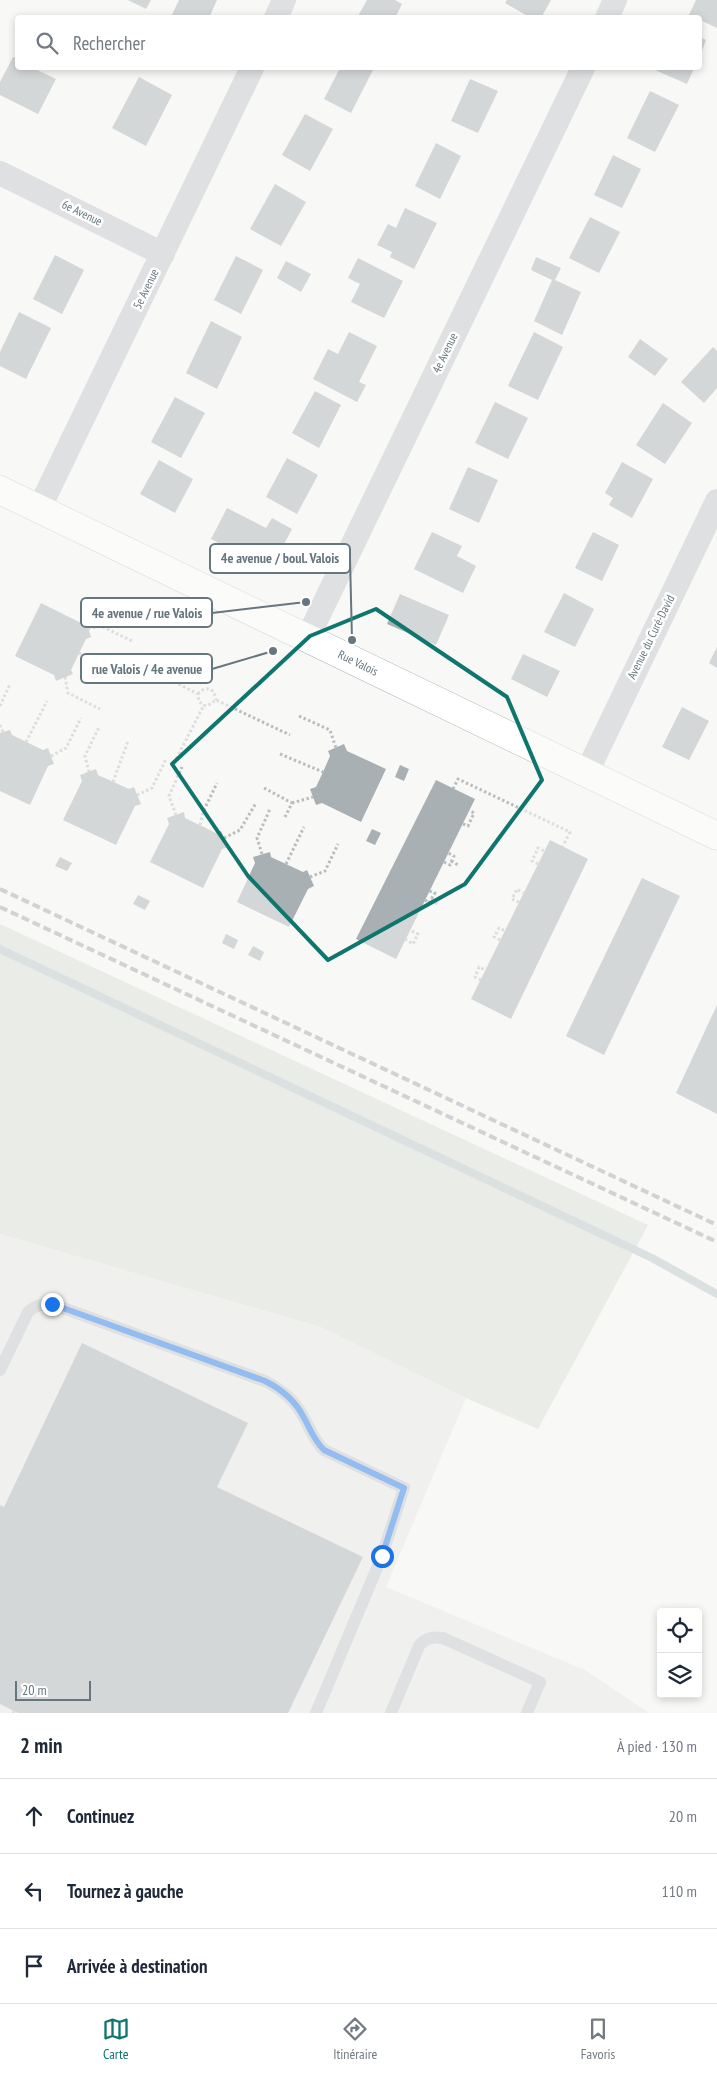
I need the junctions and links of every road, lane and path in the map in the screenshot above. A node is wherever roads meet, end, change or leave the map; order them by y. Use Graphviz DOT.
graph roads {
  1 [pos="284,0"];
  2 [pos="615,0"];
  3 [pos="277,15"];
  4 [pos="608,15"];
  5 [pos="251,70"];
  6 [pos="582,70"];
  7 [pos="0,173"];
  8 [pos="163,254"];
  9 [pos="0,490"];
  10 [pos="717,501"];
  11 [pos="39,509"];
  12 [pos="88,629"];
  13 [pos="307,639"];
  14 [pos="132,641"];
  15 [pos="79,653"];
  16 [pos="125,657"];
  17 [pos="118,671"];
  18 [pos="65,677"];
  19 [pos="10,684"];
  20 [pos="198,694"];
  21 [pos="216,700"];
  22 [pos="47,701"];
  23 [pos="204,705"];
  24 [pos="0,706"];
  25 [pos="100,709"];
  26 [pos="299,716"];
  27 [pos="81,718"];
  28 [pos="0,725"];
  29 [pos="99,726"];
  30 [pos="3,732"];
  31 [pos="290,735"];
  32 [pos="128,740"];
  33 [pos="26,742"];
  34 [pos="336,748"];
  35 [pos="280,754"];
  36 [pos="51,756"];
  37 [pos="166,759"];
  38 [pos="174,763"];
  39 [pos="182,767"];
  40 [pos="89,772"];
  41 [pos="323,772"];
  42 [pos="586,774"];
  43 [pos="112,782"];
  44 [pos="217,783"];
  45 [pos="264,788"];
  46 [pos="453,789"];
  47 [pos="137,795"];
  48 [pos="313,796"];
  49 [pos="256,803"];
  50 [pos="292,803"];
  51 [pos="270,809"];
  52 [pos="469,810"];
  53 [pos="176,815"];
  54 [pos="285,817"];
  55 [pos="470,822"];
  56 [pos="463,824"];
  57 [pos="200,825"];
  58 [pos="476,825"];
  59 [pos="304,827"];
  60 [pos="717,836"];
  61 [pos="224,838"];
  62 [pos="338,844"];
  63 [pos="563,846"];
  64 [pos="544,851"];
  65 [pos="448,853"];
  66 [pos="262,854"];
  67 [pos="451,861"];
  68 [pos="444,862"];
  69 [pos="286,864"];
  70 [pos="538,864"];
  71 [pos="458,866"];
  72 [pos="310,877"];
  73 [pos="429,891"];
  74 [pos="523,893"];
  75 [pos="425,900"];
  76 [pos="431,900"];
  77 [pos="519,902"];
  78 [pos="438,904"];
  79 [pos="410,930"];
  80 [pos="492,930"];
  81 [pos="505,931"];
  82 [pos="496,932"];
  83 [pos="406,939"];
  84 [pos="500,940"];
  85 [pos="415,941"];
  86 [pos="420,944"];
  87 [pos="485,970"];
  88 [pos="481,980"];
  89 [pos="0,1370"];
  90 [pos="316,1713"];
  91 [pos="391,1713"];
  92 [pos="527,1713"];
  1 -- 3 [label="street"];
  2 -- 4 [label="street"];
  5 -- 8 [label="street, 5e Avenue"];
  6 -- 13 [label="street, 4e Avenue"];
  7 -- 8 [label="street, 6e Avenue"];
  8 -- 11 [label="street, 5e Avenue"];
  9 -- 11 [label="street, Rue Valois"];
  10 -- 42 [label="street, Avenue du Curé-David"];
  11 -- 13 [label="street, Rue Valois"];
  12 -- 14 [label="path"];
  13 -- 42 [label="street, Rue Valois"];
  15 -- 17 [label="path"];
  16 -- 20 [label="path"];
  18 -- 25 [label="path"];
  19 -- 24 [label="path"];
  20 -- 21 [label="path"];
  20 -- 23 [label="path"];
  21 -- 23 [label="path"];
  21 -- 31 [label="path"];
  22 -- 33 [label="path"];
  23 -- 38 [label="path"];
  26 -- 34 [label="path"];
  27 -- 36 [label="path"];
  28 -- 30 [label="path"];
  29 -- 40 [label="path"];
  32 -- 43 [label="path"];
  35 -- 41 [label="path"];
  37 -- 47 [label="path"];
  39 -- 53 [label="path"];
  42 -- 60 [label="street, Rue Valois"];
  44 -- 57 [label="path"];
  45 -- 50 [label="path"];
  46 -- 63 [label="path"];
  48 -- 50 [label="path"];
  49 -- 61 [label="path"];
  50 -- 54 [label="path"];
  51 -- 66 [label="path"];
  52 -- 55 [label="path"];
  55 -- 56 [label="path"];
  55 -- 58 [label="path"];
  59 -- 69 [label="path"];
  62 -- 72 [label="path"];
  64 -- 70 [label="path"];
  65 -- 67 [label="path"];
  67 -- 68 [label="path"];
  67 -- 71 [label="path"];
  73 -- 76 [label="path"];
  74 -- 77 [label="path"];
  75 -- 76 [label="path"];
  76 -- 78 [label="path"];
  79 -- 85 [label="path"];
  80 -- 82 [label="path"];
  81 -- 82 [label="path"];
  82 -- 84 [label="path"];
  83 -- 85 [label="path"];
  85 -- 86 [label="path"];
  87 -- 88 [label="path"];
  89 -- 90 [label="lane"];
  91 -- 92 [label="lane"];
}
